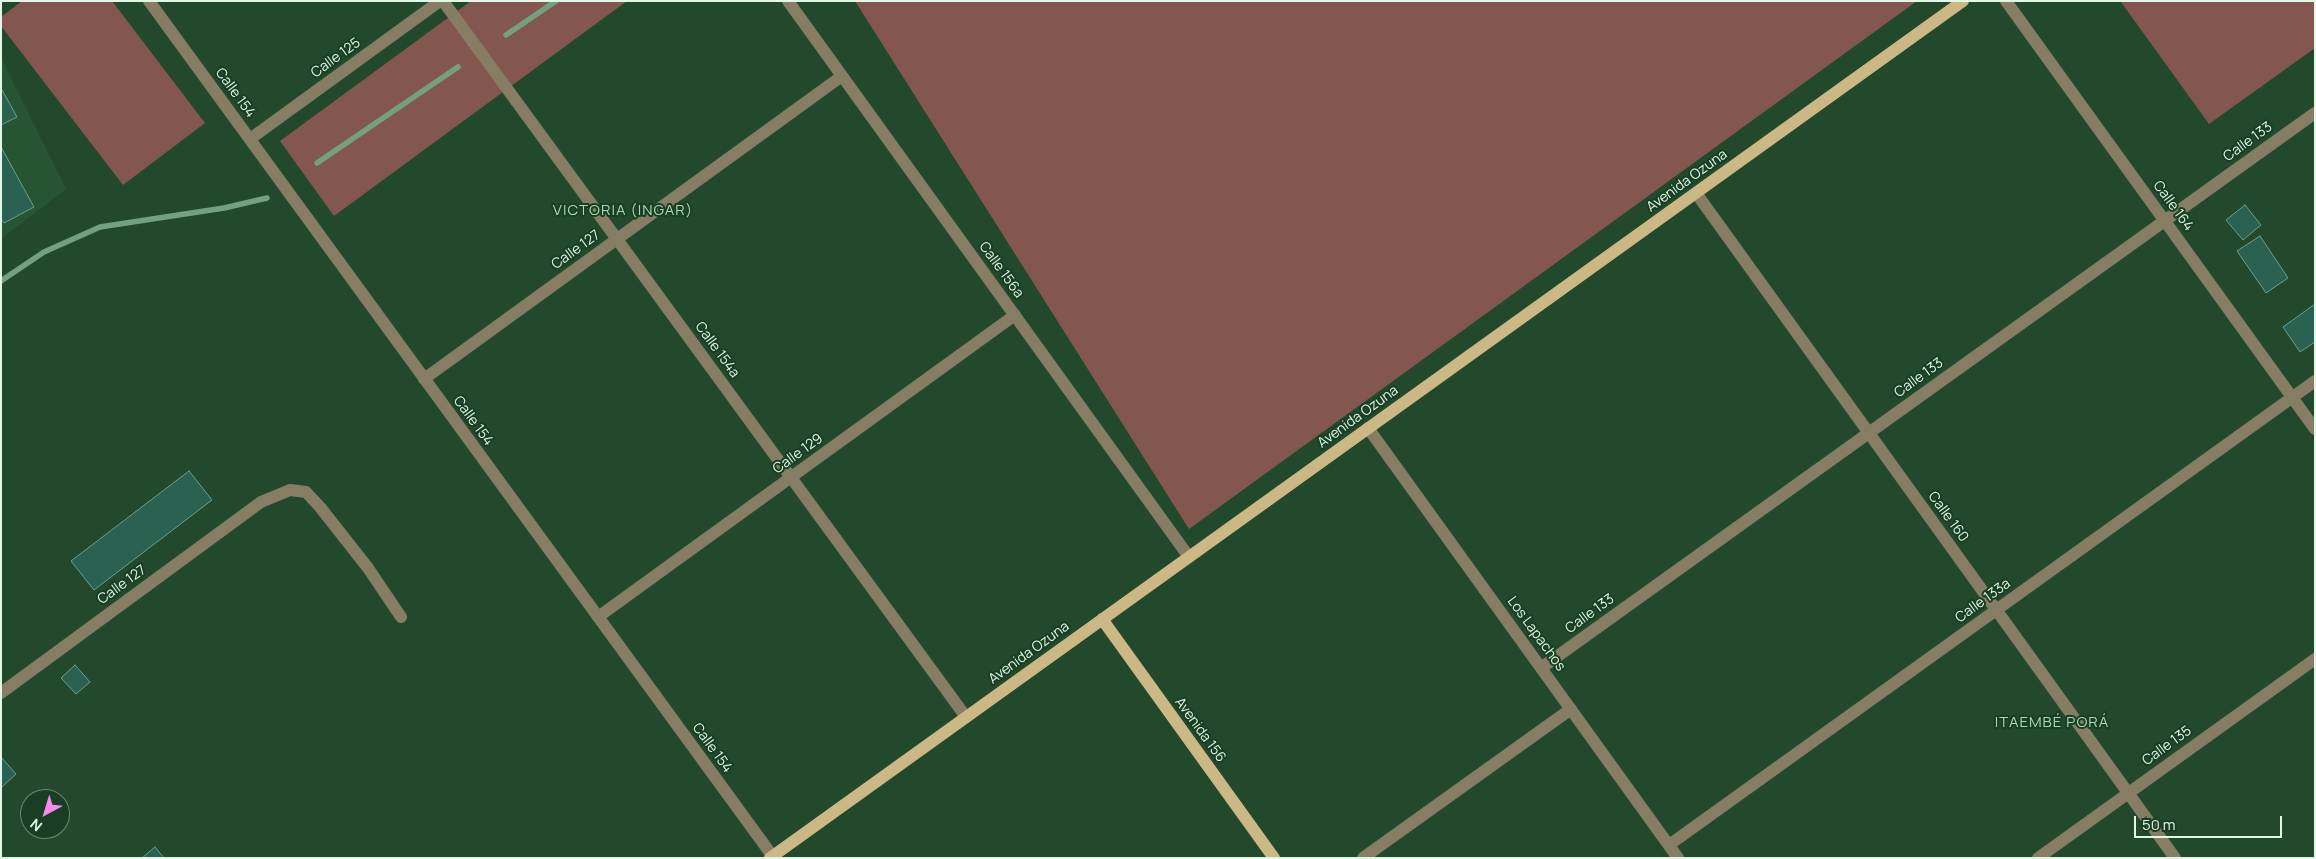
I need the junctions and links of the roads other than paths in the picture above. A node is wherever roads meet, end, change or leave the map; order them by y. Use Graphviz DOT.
graph roads {
  1 [pos="149,1"];
  2 [pos="442,1"];
  3 [pos="788,1"];
  4 [pos="1964,1"];
  5 [pos="2006,1"];
  6 [pos="842,76"];
  7 [pos="2315,113"];
  8 [pos="250,139"];
  9 [pos="1696,193"];
  10 [pos="2165,221"];
  11 [pos="617,239"];
  12 [pos="1015,315"];
  13 [pos="424,378"];
  14 [pos="2315,381"];
  15 [pos="2292,398"];
  16 [pos="1368,428"];
  17 [pos="2315,429"];
  18 [pos="1869,433"];
  19 [pos="791,477"];
  20 [pos="1189,556"];
  21 [pos="1996,610"];
  22 [pos="401,617"];
  23 [pos="598,617"];
  24 [pos="1102,620"];
  25 [pos="2315,659"];
  26 [pos="1542,668"];
  27 [pos="1,693"];
  28 [pos="1571,709"];
  29 [pos="966,716"];
  30 [pos="2128,793"];
  31 [pos="1669,845"];
  32 [pos="772,857"];
  33 [pos="1274,858"];
  34 [pos="1364,858"];
  35 [pos="1678,858"];
  36 [pos="2038,858"];
  37 [pos="2175,858"];
  1 -- 8 [label="street, Calle 154"];
  2 -- 8 [label="street, Calle 125"];
  2 -- 11 [label="street, Calle 154a"];
  3 -- 6 [label="street, Calle 156a"];
  4 -- 9 [label="main road, Avenida Ozuna"];
  5 -- 10 [label="street, Calle 164"];
  6 -- 11 [label="street, Calle 127"];
  6 -- 12 [label="street, Calle 156a"];
  7 -- 10 [label="street, Calle 133"];
  8 -- 13 [label="street, Calle 154"];
  9 -- 16 [label="main road, Avenida Ozuna"];
  9 -- 18 [label="street, Calle 160"];
  10 -- 15 [label="street, Calle 164"];
  10 -- 18 [label="street, Calle 133"];
  11 -- 13 [label="street, Calle 127"];
  11 -- 19 [label="street, Calle 154a"];
  12 -- 19 [label="street, Calle 129"];
  12 -- 20 [label="street, Calle 156a"];
  13 -- 23 [label="street, Calle 154"];
  14 -- 15 [label="street, Calle 133a"];
  15 -- 17 [label="street, Calle 164"];
  15 -- 21 [label="street, Calle 133a"];
  16 -- 20 [label="main road, Avenida Ozuna"];
  16 -- 26 [label="street, Los Lapachos"];
  18 -- 21 [label="street, Calle 160"];
  18 -- 26 [label="street, Calle 133"];
  19 -- 23 [label="street, Calle 129"];
  19 -- 29 [label="street, Calle 154a"];
  20 -- 24 [label="main road, Avenida Ozuna"];
  21 -- 30 [label="street, Calle 160"];
  21 -- 31 [label="street, Calle 133a"];
  22 -- 27 [label="street, Calle 127"];
  23 -- 32 [label="street, Calle 154"];
  24 -- 29 [label="main road, Avenida Ozuna"];
  24 -- 33 [label="main road, Avenida 156"];
  25 -- 30 [label="street, Calle 135"];
  26 -- 28 [label="street, Los Lapachos"];
  28 -- 31 [label="street, Los Lapachos"];
  28 -- 34 [label="street"];
  29 -- 32 [label="main road, Avenida Ozuna"];
  30 -- 36 [label="street, Calle 135"];
  30 -- 37 [label="street, Calle 160"];
  31 -- 35 [label="street, Los Lapachos"];
}
